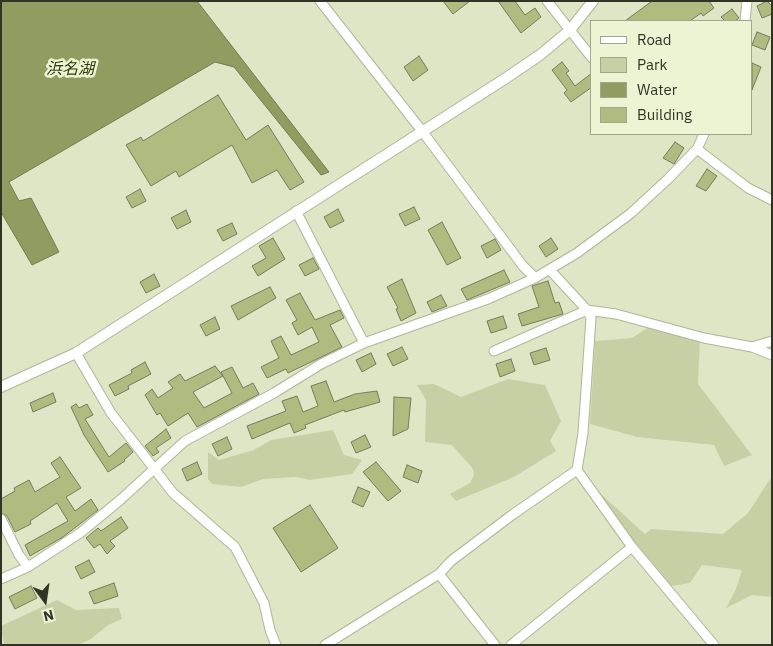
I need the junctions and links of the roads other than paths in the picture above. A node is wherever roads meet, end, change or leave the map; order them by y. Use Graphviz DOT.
graph roads {
  1 [pos="320,1"];
  2 [pos="546,1"];
  3 [pos="593,1"];
  4 [pos="747,1"];
  5 [pos="745,20"];
  6 [pos="570,30"];
  7 [pos="590,55"];
  8 [pos="422,131"];
  9 [pos="701,135"];
  10 [pos="697,149"];
  11 [pos="772,200"];
  12 [pos="296,211"];
  13 [pos="550,270"];
  14 [pos="535,278"];
  15 [pos="588,310"];
  16 [pos="772,341"];
  17 [pos="364,343"];
  18 [pos="752,347"];
  19 [pos="494,352"];
  20 [pos="76,353"];
  21 [pos="772,355"];
  22 [pos="1,387"];
  23 [pos="154,468"];
  24 [pos="577,470"];
  25 [pos="1,519"];
  26 [pos="632,547"];
  27 [pos="28,568"];
  28 [pos="439,574"];
  29 [pos="1,579"];
  30 [pos="276,645"];
  31 [pos="325,645"];
  32 [pos="495,645"];
  33 [pos="512,645"];
  34 [pos="714,645"];
  1 -- 8 [label="street"];
  2 -- 6 [label="street"];
  3 -- 6 [label="street"];
  4 -- 5 [label="street"];
  6 -- 7 [label="street"];
  6 -- 8 [label="street"];
  8 -- 12 [label="street"];
  8 -- 14 [label="street"];
  9 -- 10 [label="street"];
  10 -- 11 [label="street"];
  10 -- 13 [label="street"];
  12 -- 17 [label="street"];
  12 -- 20 [label="street"];
  13 -- 14 [label="street"];
  13 -- 15 [label="street"];
  14 -- 17 [label="street"];
  15 -- 18 [label="street"];
  15 -- 19 [label="street"];
  15 -- 24 [label="street"];
  16 -- 18 [label="street"];
  17 -- 23 [label="street"];
  18 -- 21 [label="street"];
  20 -- 22 [label="street"];
  20 -- 23 [label="street"];
  23 -- 27 [label="street"];
  23 -- 30 [label="street"];
  24 -- 26 [label="street"];
  24 -- 28 [label="street"];
  25 -- 27 [label="street"];
  26 -- 33 [label="street"];
  26 -- 34 [label="street"];
  27 -- 29 [label="street"];
  28 -- 31 [label="street"];
  28 -- 32 [label="street"];
}
